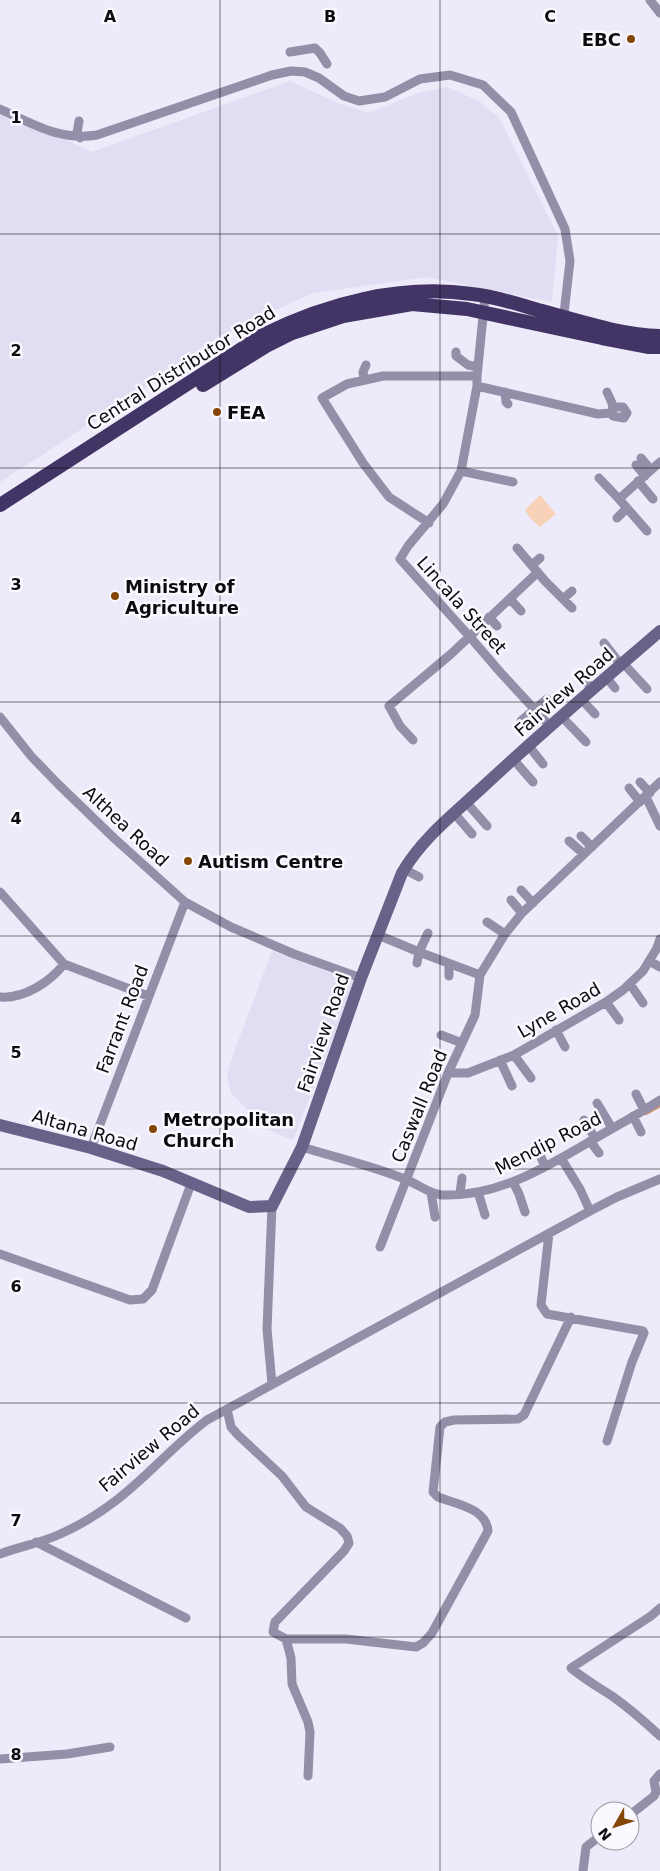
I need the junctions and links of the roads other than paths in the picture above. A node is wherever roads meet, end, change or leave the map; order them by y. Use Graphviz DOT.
graph roads {
  1 [pos="650,0"];
  2 [pos="660,14"];
  3 [pos="290,52"];
  4 [pos="327,64"];
  5 [pos="0,109"];
  6 [pos="79,121"];
  7 [pos="80,138"];
  8 [pos="485,296"];
  9 [pos="483,312"];
  10 [pos="562,323"];
  11 [pos="660,336"];
  12 [pos="660,346"];
  13 [pos="456,352"];
  14 [pos="366,365"];
  15 [pos="358,371"];
  16 [pos="477,372"];
  17 [pos="361,381"];
  18 [pos="477,386"];
  19 [pos="506,392"];
  20 [pos="606,392"];
  21 [pos="508,404"];
  22 [pos="638,461"];
  23 [pos="660,462"];
  24 [pos="461,471"];
  25 [pos="645,476"];
  26 [pos="599,478"];
  27 [pos="513,482"];
  28 [pos="619,499"];
  29 [pos="653,499"];
  30 [pos="0,505"];
  31 [pos="627,508"];
  32 [pos="0,516"];
  33 [pos="617,518"];
  34 [pos="429,523"];
  35 [pos="642,529"];
  36 [pos="517,548"];
  37 [pos="540,558"];
  38 [pos="535,569"];
  39 [pos="518,591"];
  40 [pos="572,591"];
  41 [pos="510,599"];
  42 [pos="525,599"];
  43 [pos="563,599"];
  44 [pos="572,608"];
  45 [pos="521,611"];
  46 [pos="489,617"];
  47 [pos="497,626"];
  48 [pos="660,631"];
  49 [pos="470,637"];
  50 [pos="604,643"];
  51 [pos="622,664"];
  52 [pos="581,676"];
  53 [pos="606,677"];
  54 [pos="615,688"];
  55 [pos="647,688"];
  56 [pos="592,690"];
  57 [pos="547,699"];
  58 [pos="581,699"];
  59 [pos="535,710"];
  60 [pos="595,714"];
  61 [pos="561,716"];
  62 [pos="0,717"];
  63 [pos="521,721"];
  64 [pos="550,726"];
  65 [pos="414,740"];
  66 [pos="586,742"];
  67 [pos="528,746"];
  68 [pos="513,759"];
  69 [pos="543,764"];
  70 [pos="533,782"];
  71 [pos="640,782"];
  72 [pos="660,782"];
  73 [pos="629,788"];
  74 [pos="645,797"];
  75 [pos="466,802"];
  76 [pos="454,813"];
  77 [pos="660,822"];
  78 [pos="488,826"];
  79 [pos="472,834"];
  80 [pos="581,836"];
  81 [pos="569,840"];
  82 [pos="592,847"];
  83 [pos="584,854"];
  84 [pos="404,869"];
  85 [pos="419,877"];
  86 [pos="521,890"];
  87 [pos="0,892"];
  88 [pos="510,900"];
  89 [pos="185,902"];
  90 [pos="533,903"];
  91 [pos="522,913"];
  92 [pos="487,922"];
  93 [pos="428,933"];
  94 [pos="505,934"];
  95 [pos="378,935"];
  96 [pos="660,938"];
  97 [pos="419,952"];
  98 [pos="657,954"];
  99 [pos="649,961"];
  100 [pos="417,963"];
  101 [pos="64,964"];
  102 [pos="449,964"];
  103 [pos="660,967"];
  104 [pos="480,975"];
  105 [pos="449,976"];
  106 [pos="361,978"];
  107 [pos="630,984"];
  108 [pos="148,996"];
  109 [pos="0,997"];
  110 [pos="606,1002"];
  111 [pos="643,1003"];
  112 [pos="618,1020"];
  113 [pos="556,1030"];
  114 [pos="441,1035"];
  115 [pos="462,1043"];
  116 [pos="565,1047"];
  117 [pos="514,1055"];
  118 [pos="500,1060"];
  119 [pos="448,1074"];
  120 [pos="531,1078"];
  121 [pos="512,1086"];
  122 [pos="636,1094"];
  123 [pos="660,1100"];
  124 [pos="597,1103"];
  125 [pos="644,1110"];
  126 [pos="633,1116"];
  127 [pos="584,1120"];
  128 [pos="0,1125"];
  129 [pos="612,1128"];
  130 [pos="641,1132"];
  131 [pos="593,1139"];
  132 [pos="302,1147"];
  133 [pos="91,1148"];
  134 [pos="539,1153"];
  135 [pos="599,1153"];
  136 [pos="561,1158"];
  137 [pos="545,1166"];
  138 [pos="462,1178"];
  139 [pos="660,1179"];
  140 [pos="407,1180"];
  141 [pos="512,1182"];
  142 [pos="191,1184"];
  143 [pos="431,1192"];
  144 [pos="478,1192"];
  145 [pos="460,1193"];
  146 [pos="272,1206"];
  147 [pos="590,1211"];
  148 [pos="525,1212"];
  149 [pos="485,1215"];
  150 [pos="435,1216"];
  151 [pos="549,1233"];
  152 [pos="380,1247"];
  153 [pos="0,1254"];
  154 [pos="571,1317"];
  155 [pos="272,1384"];
  156 [pos="227,1409"];
  157 [pos="607,1441"];
  158 [pos="36,1542"];
  159 [pos="0,1554"];
  160 [pos="660,1608"];
  161 [pos="186,1618"];
  162 [pos="286,1639"];
  163 [pos="660,1736"];
  164 [pos="110,1747"];
  165 [pos="0,1759"];
  166 [pos="660,1774"];
  167 [pos="308,1776"];
  168 [pos="640,1807"];
  169 [pos="590,1844"];
  170 [pos="583,1871"];
  1 -- 2 [label="street"];
  3 -- 4 [label="street"];
  5 -- 7 [label="street"];
  6 -- 7 [label="street"];
  7 -- 10 [label="street"];
  8 -- 9 [label="street, Lincala Street"];
  8 -- 10 [label="highway, Central Distributor Road"];
  8 -- 30 [label="highway, Central Distributor Road"];
  9 -- 10 [label="highway, Central Distributor Road"];
  9 -- 16 [label="street, Lincala Street"];
  9 -- 32 [label="highway, Central Distributor Road"];
  10 -- 11 [label="highway, Central Distributor Road"];
  10 -- 12 [label="highway, Central Distributor Road"];
  13 -- 16 [label="street"];
  14 -- 17 [label="street"];
  15 -- 17 [label="street"];
  16 -- 17 [label="street"];
  16 -- 18 [label="street, Lincala Street"];
  17 -- 34 [label="street"];
  18 -- 19 [label="street"];
  18 -- 24 [label="street, Lincala Street"];
  19 -- 20 [label="street"];
  19 -- 21 [label="street"];
  22 -- 25 [label="street"];
  23 -- 25 [label="street"];
  24 -- 27 [label="street"];
  24 -- 34 [label="street, Lincala Street"];
  25 -- 28 [label="street"];
  25 -- 29 [label="street"];
  26 -- 28 [label="street"];
  28 -- 31 [label="street"];
  31 -- 33 [label="street"];
  31 -- 35 [label="street"];
  34 -- 49 [label="street, Lincala Street"];
  36 -- 38 [label="street"];
  37 -- 38 [label="street"];
  38 -- 39 [label="street"];
  38 -- 43 [label="street"];
  39 -- 41 [label="street"];
  39 -- 42 [label="street"];
  40 -- 43 [label="street"];
  41 -- 45 [label="street"];
  41 -- 46 [label="street"];
  43 -- 44 [label="street"];
  46 -- 47 [label="street"];
  46 -- 49 [label="street"];
  48 -- 51 [label="main road, Fairview Road"];
  49 -- 59 [label="street, Lincala Street"];
  49 -- 65 [label="street"];
  50 -- 51 [label="street"];
  51 -- 53 [label="main road, Fairview Road"];
  51 -- 55 [label="street"];
  52 -- 56 [label="street"];
  53 -- 54 [label="street"];
  53 -- 56 [label="main road, Fairview Road"];
  56 -- 58 [label="main road, Fairview Road"];
  57 -- 59 [label="street"];
  58 -- 60 [label="street"];
  58 -- 61 [label="main road, Fairview Road"];
  59 -- 63 [label="street"];
  59 -- 64 [label="street, Lincala Street"];
  61 -- 64 [label="main road, Fairview Road"];
  61 -- 66 [label="street"];
  62 -- 89 [label="street, Althea Road"];
  64 -- 67 [label="main road, Fairview Road"];
  67 -- 68 [label="main road, Fairview Road"];
  67 -- 69 [label="street"];
  68 -- 70 [label="street"];
  68 -- 75 [label="main road, Fairview Road"];
  71 -- 74 [label="street"];
  72 -- 74 [label="street"];
  73 -- 74 [label="street"];
  74 -- 77 [label="street"];
  74 -- 82 [label="street"];
  75 -- 76 [label="main road, Fairview Road"];
  75 -- 78 [label="street"];
  76 -- 79 [label="street"];
  76 -- 84 [label="main road, Fairview Road"];
  80 -- 82 [label="street"];
  81 -- 83 [label="street"];
  82 -- 83 [label="street"];
  83 -- 90 [label="street"];
  84 -- 85 [label="street"];
  84 -- 95 [label="main road, Fairview Road"];
  86 -- 90 [label="street"];
  87 -- 101 [label="street"];
  88 -- 91 [label="street"];
  89 -- 106 [label="street, Althea Road"];
  89 -- 108 [label="street, Farrant Road"];
  90 -- 91 [label="street"];
  91 -- 94 [label="street"];
  92 -- 94 [label="street"];
  93 -- 97 [label="street"];
  94 -- 104 [label="street"];
  95 -- 97 [label="street"];
  95 -- 106 [label="main road, Fairview Road"];
  96 -- 98 [label="street, Lyne Road"];
  97 -- 100 [label="street"];
  97 -- 102 [label="street"];
  98 -- 99 [label="street, Lyne Road"];
  99 -- 103 [label="street"];
  99 -- 107 [label="street, Lyne Road"];
  101 -- 108 [label="street"];
  101 -- 109 [label="street"];
  102 -- 104 [label="street"];
  102 -- 105 [label="street"];
  104 -- 115 [label="street, Caswall Road"];
  106 -- 132 [label="main road, Fairview Road"];
  107 -- 110 [label="street, Lyne Road"];
  107 -- 111 [label="street"];
  108 -- 133 [label="street, Farrant Road"];
  110 -- 112 [label="street"];
  110 -- 113 [label="street, Lyne Road"];
  113 -- 116 [label="street"];
  113 -- 117 [label="street, Lyne Road"];
  114 -- 115 [label="street"];
  115 -- 119 [label="street, Caswall Road"];
  117 -- 118 [label="street, Lyne Road"];
  117 -- 120 [label="street"];
  118 -- 119 [label="street, Lyne Road"];
  118 -- 121 [label="street"];
  119 -- 140 [label="street, Caswall Road"];
  122 -- 125 [label="street"];
  123 -- 125 [label="street, Mendip Road"];
  124 -- 129 [label="street"];
  125 -- 126 [label="street, Mendip Road"];
  126 -- 129 [label="street, Mendip Road"];
  126 -- 130 [label="street"];
  127 -- 131 [label="street"];
  128 -- 133 [label="main road, Altana Road"];
  129 -- 131 [label="street, Mendip Road"];
  131 -- 135 [label="street"];
  131 -- 136 [label="street, Mendip Road"];
  132 -- 140 [label="street, Mendip Road"];
  132 -- 146 [label="main road, Fairview Road"];
  133 -- 142 [label="main road, Altana Road"];
  134 -- 137 [label="street"];
  136 -- 137 [label="street, Mendip Road"];
  136 -- 147 [label="street"];
  137 -- 141 [label="street, Mendip Road"];
  138 -- 145 [label="street"];
  139 -- 147 [label="street"];
  140 -- 143 [label="street, Mendip Road"];
  140 -- 152 [label="street, Caswall Road"];
  141 -- 144 [label="street, Mendip Road"];
  141 -- 148 [label="street"];
  142 -- 146 [label="main road, Altana Road"];
  142 -- 153 [label="street"];
  143 -- 145 [label="street, Mendip Road"];
  143 -- 150 [label="street"];
  144 -- 145 [label="street, Mendip Road"];
  144 -- 149 [label="street"];
  146 -- 155 [label="street, Fairview Road"];
  147 -- 151 [label="street"];
  151 -- 154 [label="street"];
  151 -- 155 [label="street"];
  154 -- 157 [label="street"];
  154 -- 162 [label="street"];
  155 -- 156 [label="street, Fairview Road"];
  156 -- 158 [label="street, Fairview Road"];
  156 -- 162 [label="street"];
  158 -- 159 [label="street, Fairview Road"];
  158 -- 161 [label="street"];
  160 -- 163 [label="street"];
  162 -- 167 [label="street"];
  164 -- 165 [label="street"];
  166 -- 168 [label="street"];
  169 -- 170 [label="street"];
}
